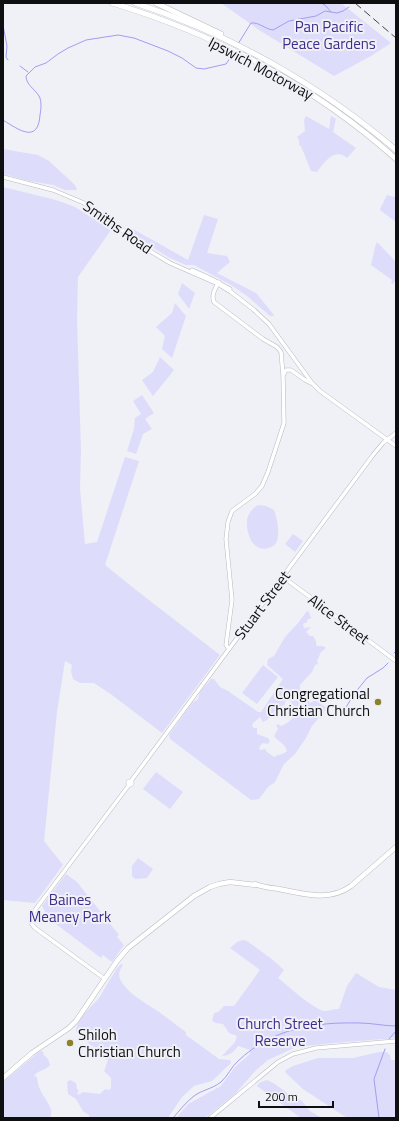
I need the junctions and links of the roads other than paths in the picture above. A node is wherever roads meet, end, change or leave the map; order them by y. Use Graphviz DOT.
graph roads {
  1 [pos="112,3"];
  2 [pos="135,3"];
  3 [pos="156,3"];
  4 [pos="231,40"];
  5 [pos="396,150"];
  6 [pos="396,159"];
  7 [pos="3,178"];
  8 [pos="218,283"];
  9 [pos="283,375"];
  10 [pos="312,383"];
  11 [pos="396,433"];
  12 [pos="386,440"];
  13 [pos="396,446"];
  14 [pos="283,577"];
  15 [pos="229,649"];
  16 [pos="396,661"];
  17 [pos="396,847"];
  18 [pos="105,979"];
  19 [pos="396,1041"];
  20 [pos="3,1078"];
  21 [pos="210,1118"];
  1 -- 6 [label="highway, Ipswich Motorway"];
  2 -- 4 [label="highway, Ipswich Motorway"];
  3 -- 4 [label="highway"];
  4 -- 5 [label="highway, Ipswich Motorway"];
  7 -- 8 [label="street, Smiths Road"];
  8 -- 9 [label="street"];
  8 -- 10 [label="street, Smiths Road"];
  9 -- 10 [label="street"];
  9 -- 15 [label="street"];
  10 -- 12 [label="street, Smiths Road"];
  11 -- 12 [label="street, Stuart Street"];
  12 -- 13 [label="street, Smiths Road"];
  12 -- 14 [label="street, Stuart Street"];
  14 -- 15 [label="street, Stuart Street"];
  14 -- 16 [label="street, Alice Street"];
  15 -- 18 [label="street, Stuart Street"];
  17 -- 18 [label="main road"];
  18 -- 20 [label="main road"];
  19 -- 21 [label="street"];
}
